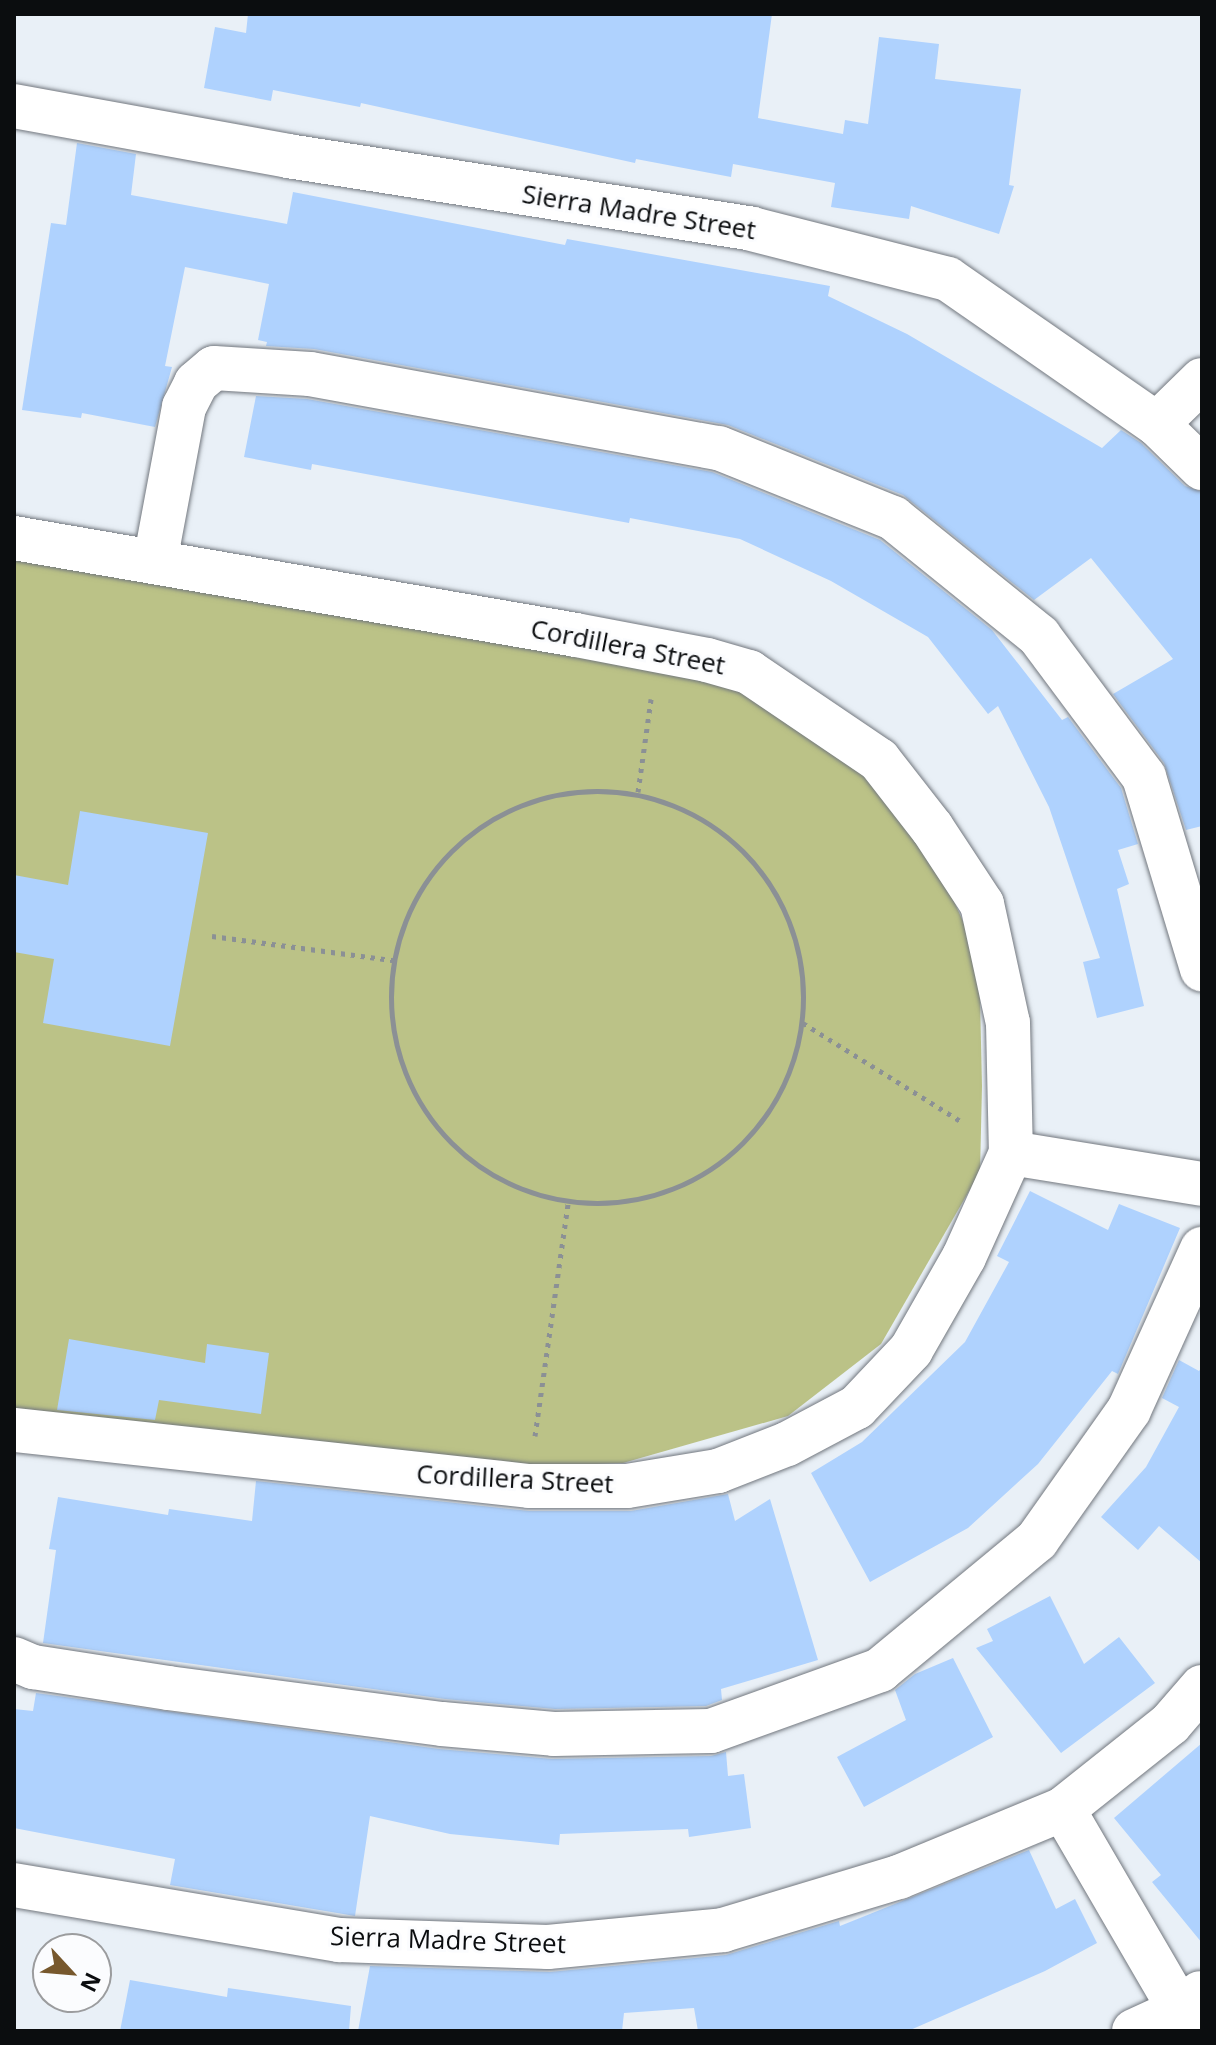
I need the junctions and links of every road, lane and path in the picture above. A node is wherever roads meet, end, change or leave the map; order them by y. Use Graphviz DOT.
graph roads {
  1 [pos="14,106"];
  2 [pos="1202,380"];
  3 [pos="1157,424"];
  4 [pos="1202,468"];
  5 [pos="14,538"];
  6 [pos="155,562"];
  7 [pos="658,650"];
  8 [pos="638,792"];
  9 [pos="212,936"];
  10 [pos="393,960"];
  11 [pos="1202,969"];
  12 [pos="803,1023"];
  13 [pos="1011,1153"];
  14 [pos="1202,1184"];
  15 [pos="568,1203"];
  16 [pos="1202,1249"];
  17 [pos="15,1434"];
  18 [pos="529,1486"];
  19 [pos="14,1659"];
  20 [pos="1202,1687"];
  21 [pos="1063,1809"];
  22 [pos="14,1885"];
  23 [pos="1191,2011"];
  24 [pos="1134,2031"];
  1 -- 3 [label="street, Sierra Madre Street"];
  2 -- 3 [label="street"];
  3 -- 4 [label="street, Sierra Madre Street"];
  5 -- 6 [label="street, Cordillera Street"];
  6 -- 7 [label="street, Cordillera Street"];
  6 -- 11 [label="street"];
  7 -- 8 [label="path"];
  7 -- 13 [label="street, Cordillera Street"];
  8 -- 10 [label="path"];
  8 -- 12 [label="path"];
  9 -- 10 [label="path"];
  10 -- 15 [label="path"];
  12 -- 13 [label="path"];
  12 -- 15 [label="path"];
  13 -- 14 [label="street"];
  13 -- 18 [label="street, Cordillera Street"];
  15 -- 18 [label="path"];
  16 -- 19 [label="street"];
  17 -- 18 [label="street, Cordillera Street"];
  20 -- 21 [label="street, Sierra Madre Street"];
  21 -- 22 [label="street, Sierra Madre Street"];
  21 -- 23 [label="street"];
  23 -- 24 [label="street"];
}
